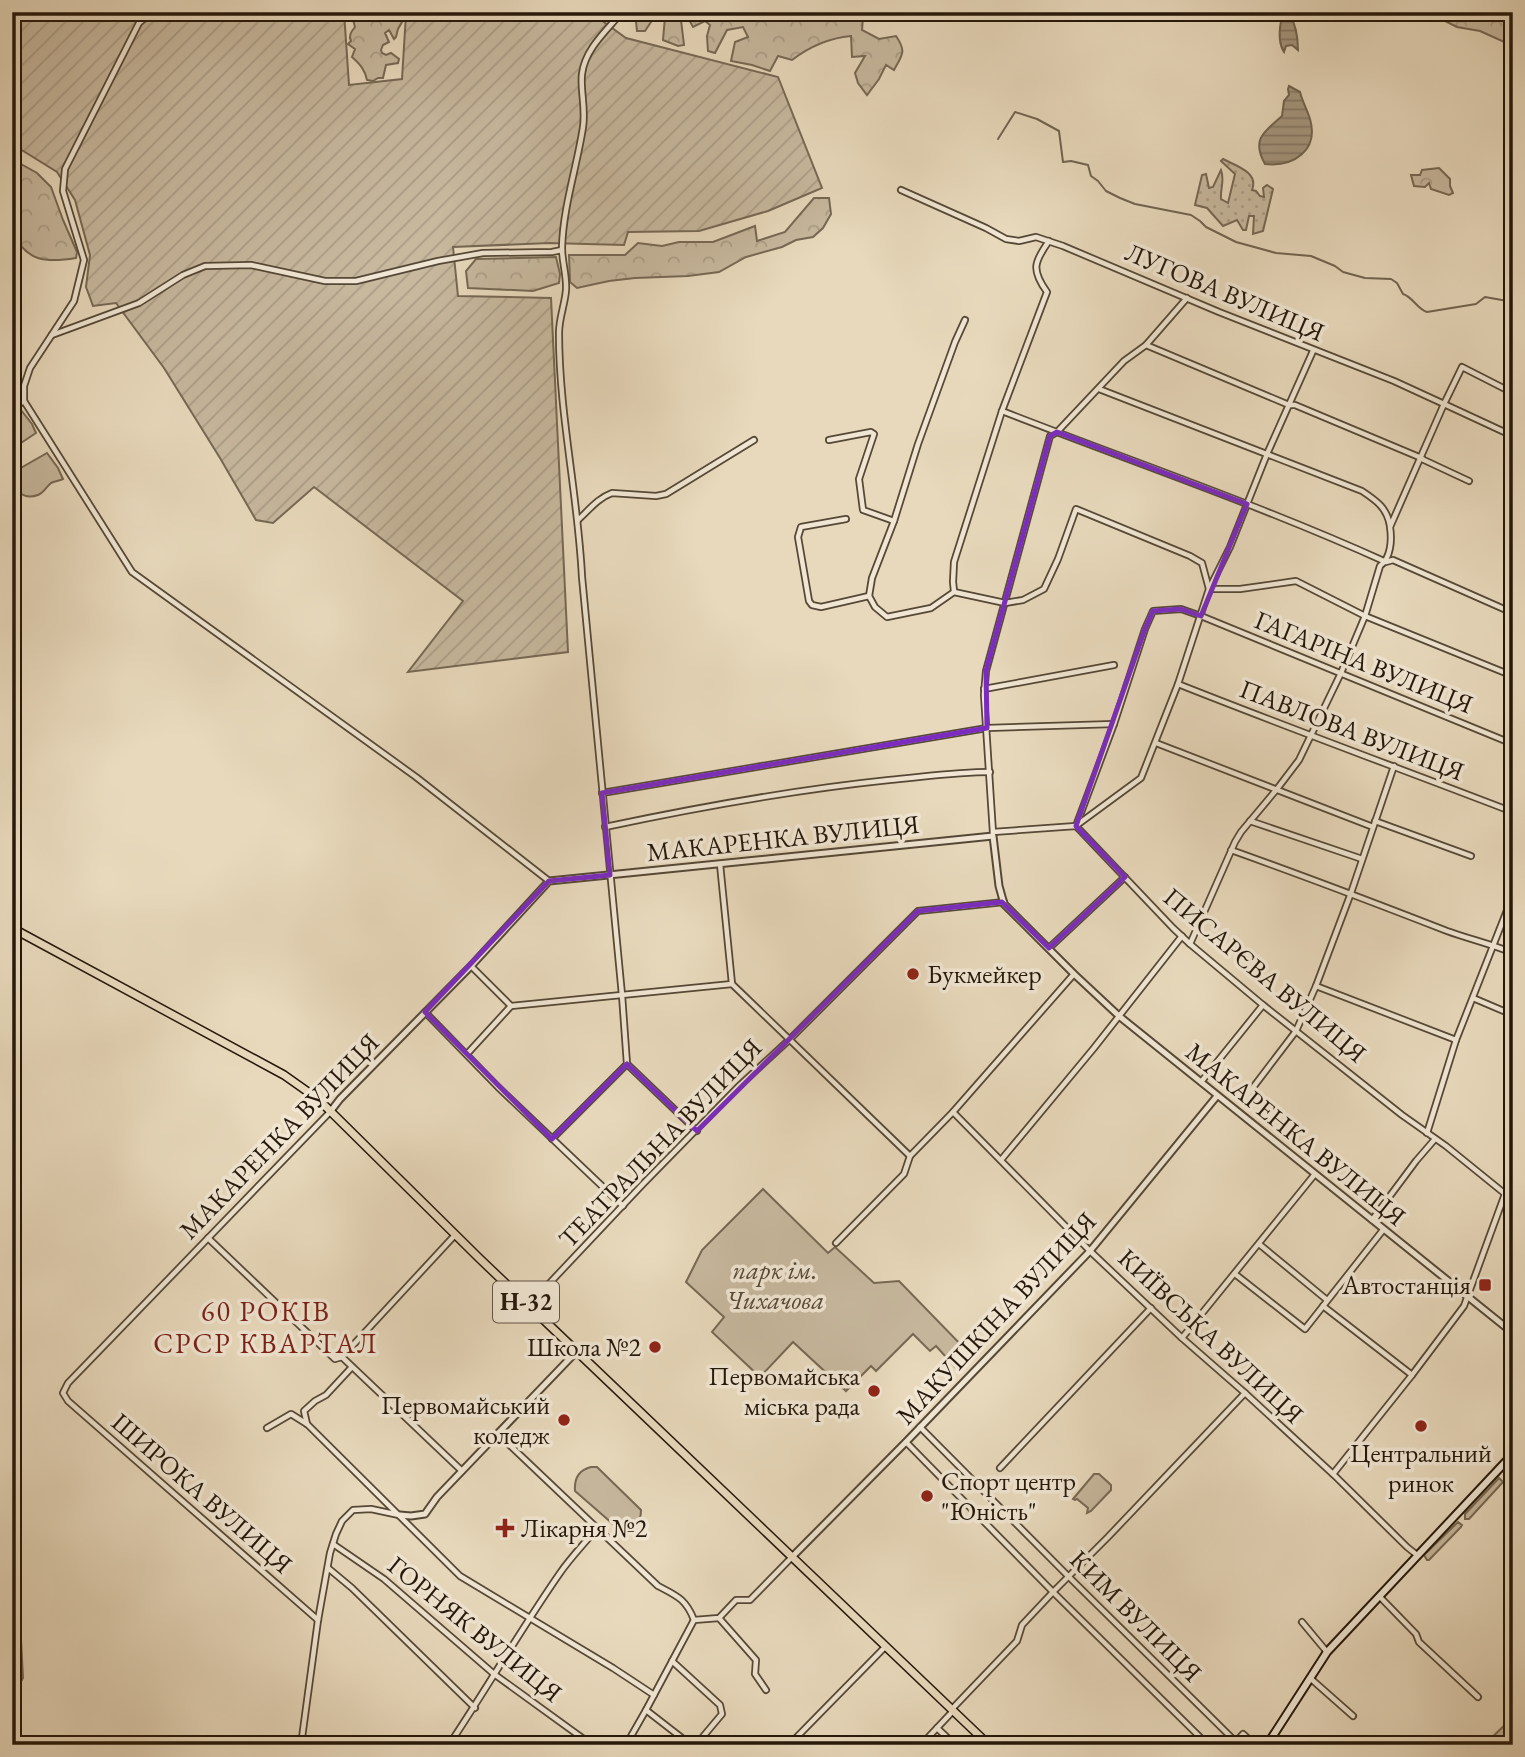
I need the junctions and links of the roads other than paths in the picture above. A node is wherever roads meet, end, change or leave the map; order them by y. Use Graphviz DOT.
graph roads {
  1 [pos="152,12"];
  2 [pos="622,12"];
  3 [pos="901,190"];
  4 [pos="1049,241"];
  5 [pos="562,250"];
  6 [pos="1187,299"];
  7 [pos="965,320"];
  8 [pos="51,335"];
  9 [pos="1146,345"];
  10 [pos="1313,351"];
  11 [pos="1099,390"];
  12 [pos="1513,393"];
  13 [pos="24,401"];
  14 [pos="1444,404"];
  15 [pos="1289,405"];
  16 [pos="12,409"];
  17 [pos="1002,411"];
  18 [pos="1057,432"];
  19 [pos="1513,436"];
  20 [pos="754,440"];
  21 [pos="829,440"];
  22 [pos="1267,454"];
  23 [pos="1419,457"];
  24 [pos="1469,481"];
  25 [pos="1247,504"];
  26 [pos="846,519"];
  27 [pos="578,520"];
  28 [pos="894,521"];
  29 [pos="1390,527"];
  30 [pos="1386,562"];
  31 [pos="1209,589"];
  32 [pos="954,592"];
  33 [pos="869,596"];
  34 [pos="1005,603"];
  35 [pos="1513,613"];
  36 [pos="1200,616"];
  37 [pos="1365,616"];
  38 [pos="1114,664"];
  39 [pos="1340,673"];
  40 [pos="1513,677"];
  41 [pos="1178,684"];
  42 [pos="984,689"];
  43 [pos="1114,724"];
  44 [pos="986,728"];
  45 [pos="1311,737"];
  46 [pos="1156,743"];
  47 [pos="1513,744"];
  48 [pos="1394,766"];
  49 [pos="990,772"];
  50 [pos="1277,789"];
  51 [pos="602,793"];
  52 [pos="1513,812"];
  53 [pos="1250,821"];
  54 [pos="1376,821"];
  55 [pos="1076,825"];
  56 [pos="605,827"];
  57 [pos="1373,827"];
  58 [pos="993,834"];
  59 [pos="1231,850"];
  60 [pos="1471,856"];
  61 [pos="1362,859"];
  62 [pos="720,864"];
  63 [pos="610,875"];
  64 [pos="1125,877"];
  65 [pos="549,881"];
  66 [pos="1351,893"];
  67 [pos="1513,895"];
  68 [pos="1004,902"];
  69 [pos="12,928"];
  70 [pos="1182,936"];
  71 [pos="1190,944"];
  72 [pos="1493,945"];
  73 [pos="1049,948"];
  74 [pos="1513,953"];
  75 [pos="471,966"];
  76 [pos="1074,974"];
  77 [pos="732,984"];
  78 [pos="1316,986"];
  79 [pos="622,995"];
  80 [pos="1473,998"];
  81 [pos="1263,1005"];
  82 [pos="511,1006"];
  83 [pos="425,1012"];
  84 [pos="1513,1015"];
  85 [pos="1119,1016"];
  86 [pos="1296,1031"];
  87 [pos="790,1039"];
  88 [pos="1456,1040"];
  89 [pos="467,1054"];
  90 [pos="627,1064"];
  91 [pos="1201,1082"];
  92 [pos="1217,1096"];
  93 [pos="1245,1098"];
  94 [pos="330,1112"];
  95 [pos="953,1112"];
  96 [pos="697,1131"];
  97 [pos="1427,1133"];
  98 [pos="552,1139"];
  99 [pos="1435,1139"];
  100 [pos="909,1156"];
  101 [pos="1001,1160"];
  102 [pos="1513,1172"];
  103 [pos="1315,1174"];
  104 [pos="1504,1193"];
  105 [pos="623,1206"];
  106 [pos="1372,1220"];
  107 [pos="1383,1230"];
  108 [pos="455,1235"];
  109 [pos="208,1238"];
  110 [pos="836,1242"];
  111 [pos="1259,1244"];
  112 [pos="1090,1251"];
  113 [pos="1235,1274"];
  114 [pos="1468,1298"];
  115 [pos="1327,1300"];
  116 [pos="529,1305"];
  117 [pos="1323,1306"];
  118 [pos="1151,1308"];
  119 [pos="1513,1333"];
  120 [pos="1182,1338"];
  121 [pos="578,1351"];
  122 [pos="342,1357"];
  123 [pos="352,1367"];
  124 [pos="1412,1376"];
  125 [pos="63,1393"];
  126 [pos="1245,1393"];
  127 [pos="307,1424"];
  128 [pos="920,1427"];
  129 [pos="267,1428"];
  130 [pos="498,1434"];
  131 [pos="906,1442"];
  132 [pos="1513,1454"];
  133 [pos="1000,1468"];
  134 [pos="462,1471"];
  135 [pos="1333,1474"];
  136 [pos="400,1515"];
  137 [pos="597,1528"];
  138 [pos="333,1544"];
  139 [pos="1417,1555"];
  140 [pos="792,1557"];
  141 [pos="328,1568"];
  142 [pos="1068,1576"];
  143 [pos="1053,1592"];
  144 [pos="1380,1597"];
  145 [pos="530,1618"];
  146 [pos="719,1618"];
  147 [pos="318,1620"];
  148 [pos="694,1620"];
  149 [pos="1302,1622"];
  150 [pos="886,1646"];
  151 [pos="1327,1652"];
  152 [pos="672,1661"];
  153 [pos="494,1674"];
  154 [pos="1309,1678"];
  155 [pos="766,1690"];
  156 [pos="654,1695"];
  157 [pos="1478,1697"];
  158 [pos="475,1708"];
  159 [pos="646,1710"];
  160 [pos="953,1710"];
  161 [pos="1353,1716"];
  162 [pos="937,1728"];
  163 [pos="1235,1744"];
  164 [pos="301,1745"];
  165 [pos="449,1745"];
  166 [pos="592,1745"];
  167 [pos="626,1745"];
  168 [pos="693,1745"];
  169 [pos="789,1745"];
  170 [pos="920,1745"];
  171 [pos="955,1745"];
  172 [pos="989,1745"];
  173 [pos="1208,1745"];
  174 [pos="1255,1745"];
  175 [pos="1267,1745"];
  1 -- 8 [label="street"];
  2 -- 5 [label="street"];
  3 -- 4 [label="street, ЛУГОВА ВУЛИЦЯ"];
  4 -- 6 [label="street, ЛУГОВА ВУЛИЦЯ"];
  4 -- 17 [label="street"];
  5 -- 8 [label="street"];
  5 -- 27 [label="street"];
  6 -- 9 [label="street"];
  6 -- 10 [label="street, ЛУГОВА ВУЛИЦЯ"];
  7 -- 28 [label="street"];
  8 -- 13 [label="street"];
  9 -- 11 [label="street"];
  9 -- 15 [label="street"];
  10 -- 14 [label="street, ЛУГОВА ВУЛИЦЯ"];
  10 -- 15 [label="street"];
  11 -- 18 [label="street"];
  11 -- 22 [label="street"];
  12 -- 14 [label="street"];
  13 -- 16 [label="street"];
  13 -- 65 [label="street"];
  14 -- 19 [label="street, ЛУГОВА ВУЛИЦЯ"];
  14 -- 23 [label="street"];
  15 -- 22 [label="street"];
  15 -- 23 [label="street"];
  17 -- 18 [label="street"];
  17 -- 32 [label="street"];
  18 -- 25 [label="street"];
  18 -- 34 [label="street"];
  20 -- 27 [label="street"];
  21 -- 28 [label="street"];
  22 -- 25 [label="street"];
  22 -- 29 [label="street"];
  23 -- 24 [label="street"];
  23 -- 29 [label="street"];
  25 -- 30 [label="street"];
  25 -- 31 [label="street"];
  26 -- 33 [label="street"];
  27 -- 51 [label="street"];
  28 -- 33 [label="street"];
  29 -- 30 [label="street"];
  30 -- 35 [label="street"];
  30 -- 37 [label="street"];
  31 -- 34 [label="street"];
  31 -- 36 [label="street"];
  31 -- 37 [label="street"];
  32 -- 33 [label="street"];
  32 -- 34 [label="street"];
  34 -- 42 [label="street"];
  36 -- 39 [label="street, ГАГАРІНА ВУЛИЦЯ"];
  36 -- 41 [label="street"];
  36 -- 43 [label="street, ГАГАРІНА ВУЛИЦЯ"];
  37 -- 39 [label="street"];
  37 -- 40 [label="street"];
  38 -- 42 [label="street"];
  39 -- 45 [label="street"];
  39 -- 47 [label="street, ГАГАРІНА ВУЛИЦЯ"];
  41 -- 45 [label="street, ПАВЛОВА ВУЛИЦЯ"];
  41 -- 46 [label="street"];
  42 -- 44 [label="street"];
  43 -- 44 [label="street"];
  43 -- 55 [label="street"];
  44 -- 49 [label="street"];
  44 -- 51 [label="street"];
  45 -- 48 [label="street, ПАВЛОВА ВУЛИЦЯ"];
  45 -- 50 [label="street"];
  46 -- 50 [label="street"];
  46 -- 55 [label="street"];
  48 -- 52 [label="street, ПАВЛОВА ВУЛИЦЯ"];
  48 -- 54 [label="street"];
  49 -- 56 [label="street"];
  49 -- 58 [label="street"];
  50 -- 53 [label="street"];
  50 -- 57 [label="street"];
  51 -- 56 [label="street"];
  53 -- 59 [label="street"];
  53 -- 61 [label="street"];
  54 -- 57 [label="street"];
  54 -- 60 [label="street"];
  55 -- 58 [label="street"];
  55 -- 64 [label="street, ПИСАРЄВА ВУЛИЦЯ"];
  56 -- 63 [label="street"];
  57 -- 61 [label="street"];
  58 -- 62 [label="street, МАКАРЕНКА ВУЛИЦЯ"];
  58 -- 68 [label="street"];
  59 -- 66 [label="street"];
  59 -- 71 [label="street"];
  61 -- 66 [label="street"];
  62 -- 63 [label="street, МАКАРЕНКА ВУЛИЦЯ"];
  62 -- 77 [label="street"];
  63 -- 65 [label="street, МАКАРЕНКА ВУЛИЦЯ"];
  63 -- 79 [label="street"];
  64 -- 70 [label="street, ПИСАРЄВА ВУЛИЦЯ"];
  64 -- 73 [label="street"];
  65 -- 75 [label="street, МАКАРЕНКА ВУЛИЦЯ"];
  66 -- 72 [label="street"];
  66 -- 78 [label="street"];
  67 -- 72 [label="street"];
  68 -- 73 [label="street, МАКАРЕНКА ВУЛИЦЯ"];
  68 -- 87 [label="street, ТЕАТРАЛЬНА ВУЛИЦЯ"];
  69 -- 94 [label="main road, Н-32"];
  70 -- 71 [label="street, ПИСАРЄВА ВУЛИЦЯ"];
  70 -- 85 [label="street"];
  71 -- 81 [label="street, ПИСАРЄВА ВУЛИЦЯ"];
  72 -- 74 [label="street"];
  72 -- 80 [label="street"];
  73 -- 76 [label="street, МАКАРЕНКА ВУЛИЦЯ"];
  75 -- 82 [label="street"];
  75 -- 83 [label="street, МАКАРЕНКА ВУЛИЦЯ"];
  76 -- 85 [label="street, МАКАРЕНКА ВУЛИЦЯ"];
  76 -- 95 [label="street"];
  77 -- 79 [label="street"];
  77 -- 87 [label="street"];
  78 -- 86 [label="street"];
  78 -- 88 [label="street"];
  79 -- 82 [label="street"];
  79 -- 90 [label="street"];
  80 -- 84 [label="street"];
  80 -- 88 [label="street"];
  81 -- 86 [label="street, ПИСАРЄВА ВУЛИЦЯ"];
  81 -- 91 [label="street"];
  82 -- 89 [label="street"];
  83 -- 89 [label="street"];
  83 -- 94 [label="street, МАКАРЕНКА ВУЛИЦЯ"];
  85 -- 91 [label="street, МАКАРЕНКА ВУЛИЦЯ"];
  85 -- 101 [label="street"];
  86 -- 93 [label="street"];
  86 -- 97 [label="street, ПИСАРЄВА ВУЛИЦЯ"];
  87 -- 96 [label="street, ТЕАТРАЛЬНА ВУЛИЦЯ"];
  87 -- 100 [label="street"];
  88 -- 97 [label="street"];
  89 -- 98 [label="street"];
  90 -- 96 [label="street"];
  90 -- 98 [label="street"];
  91 -- 92 [label="street, МАКАРЕНКА ВУЛИЦЯ"];
  92 -- 103 [label="street, МАКАРЕНКА ВУЛИЦЯ"];
  92 -- 112 [label="street, МАКУШКІНА ВУЛИЦЯ"];
  94 -- 108 [label="main road, Н-32"];
  94 -- 109 [label="street, МАКАРЕНКА ВУЛИЦЯ"];
  95 -- 100 [label="street"];
  95 -- 101 [label="street, КИЇВСЬКА ВУЛИЦЯ"];
  96 -- 105 [label="street, ТЕАТРАЛЬНА ВУЛИЦЯ"];
  97 -- 99 [label="street, ПИСАРЄВА ВУЛИЦЯ"];
  98 -- 105 [label="street"];
  99 -- 104 [label="street, ПИСАРЄВА ВУЛИЦЯ"];
  99 -- 106 [label="street"];
  100 -- 110 [label="street"];
  101 -- 112 [label="street, КИЇВСЬКА ВУЛИЦЯ"];
  102 -- 104 [label="street"];
  103 -- 106 [label="street, МАКАРЕНКА ВУЛИЦЯ"];
  103 -- 111 [label="street"];
  104 -- 114 [label="street"];
  105 -- 116 [label="street, ТЕАТРАЛЬНА ВУЛИЦЯ"];
  106 -- 107 [label="street, МАКАРЕНКА ВУЛИЦЯ"];
  107 -- 114 [label="street, МАКАРЕНКА ВУЛИЦЯ"];
  107 -- 115 [label="street"];
  108 -- 116 [label="main road, Н-32"];
  108 -- 122 [label="street"];
  109 -- 122 [label="street"];
  109 -- 125 [label="street, МАКАРЕНКА ВУЛИЦЯ"];
  111 -- 113 [label="street"];
  111 -- 115 [label="street"];
  112 -- 118 [label="street, КИЇВСЬКА ВУЛИЦЯ"];
  112 -- 128 [label="street, МАКУШКІНА ВУЛИЦЯ"];
  113 -- 117 [label="street"];
  113 -- 120 [label="street"];
  114 -- 119 [label="street, МАКАРЕНКА ВУЛИЦЯ"];
  114 -- 124 [label="street"];
  115 -- 117 [label="street"];
  116 -- 121 [label="main road, Н-32"];
  117 -- 124 [label="street"];
  118 -- 120 [label="street, КИЇВСЬКА ВУЛИЦЯ"];
  118 -- 133 [label="street"];
  120 -- 126 [label="street, КИЇВСЬКА ВУЛИЦЯ"];
  121 -- 130 [label="street"];
  121 -- 140 [label="main road, Н-32"];
  122 -- 123 [label="street"];
  123 -- 127 [label="street"];
  123 -- 134 [label="street"];
  124 -- 135 [label="street"];
  125 -- 147 [label="street, ШИРОКА ВУЛИЦЯ"];
  126 -- 135 [label="street, КИЇВСЬКА ВУЛИЦЯ"];
  126 -- 142 [label="street"];
  127 -- 129 [label="street"];
  127 -- 136 [label="street"];
  128 -- 131 [label="street, МАКУШКІНА ВУЛИЦЯ"];
  128 -- 142 [label="street, КИМ ВУЛИЦЯ"];
  130 -- 134 [label="street"];
  130 -- 137 [label="street"];
  131 -- 140 [label="street, МАКУШКІНА ВУЛИЦЯ"];
  131 -- 143 [label="street, КИМ ВУЛИЦЯ"];
  132 -- 139 [label="main road"];
  134 -- 136 [label="street"];
  135 -- 139 [label="street, КИЇВСЬКА ВУЛИЦЯ"];
  136 -- 138 [label="street"];
  136 -- 145 [label="street"];
  137 -- 145 [label="street"];
  137 -- 148 [label="street"];
  138 -- 141 [label="street"];
  138 -- 153 [label="street, ГОРНЯК ВУЛИЦЯ"];
  139 -- 144 [label="main road"];
  140 -- 146 [label="street"];
  140 -- 150 [label="main road, Н-32"];
  141 -- 147 [label="street"];
  141 -- 158 [label="street"];
  142 -- 143 [label="street"];
  142 -- 163 [label="street, КИМ ВУЛИЦЯ"];
  143 -- 160 [label="street"];
  143 -- 173 [label="street, КИМ ВУЛИЦЯ"];
  144 -- 151 [label="main road"];
  144 -- 157 [label="street"];
  145 -- 153 [label="street"];
  145 -- 156 [label="street"];
  146 -- 148 [label="street"];
  146 -- 155 [label="street"];
  147 -- 164 [label="street"];
  148 -- 152 [label="street"];
  149 -- 151 [label="street"];
  150 -- 160 [label="main road, Н-32"];
  150 -- 169 [label="street"];
  151 -- 154 [label="main road"];
  152 -- 156 [label="street"];
  152 -- 168 [label="street"];
  153 -- 158 [label="street"];
  153 -- 166 [label="street, ГОРНЯК ВУЛИЦЯ"];
  154 -- 161 [label="street"];
  154 -- 175 [label="main road"];
  156 -- 159 [label="street"];
  158 -- 165 [label="street"];
  159 -- 167 [label="street"];
  159 -- 168 [label="street"];
  160 -- 162 [label="street"];
  160 -- 172 [label="main road, Н-32"];
  162 -- 170 [label="street"];
  162 -- 171 [label="street"];
  163 -- 174 [label="street"];
}
